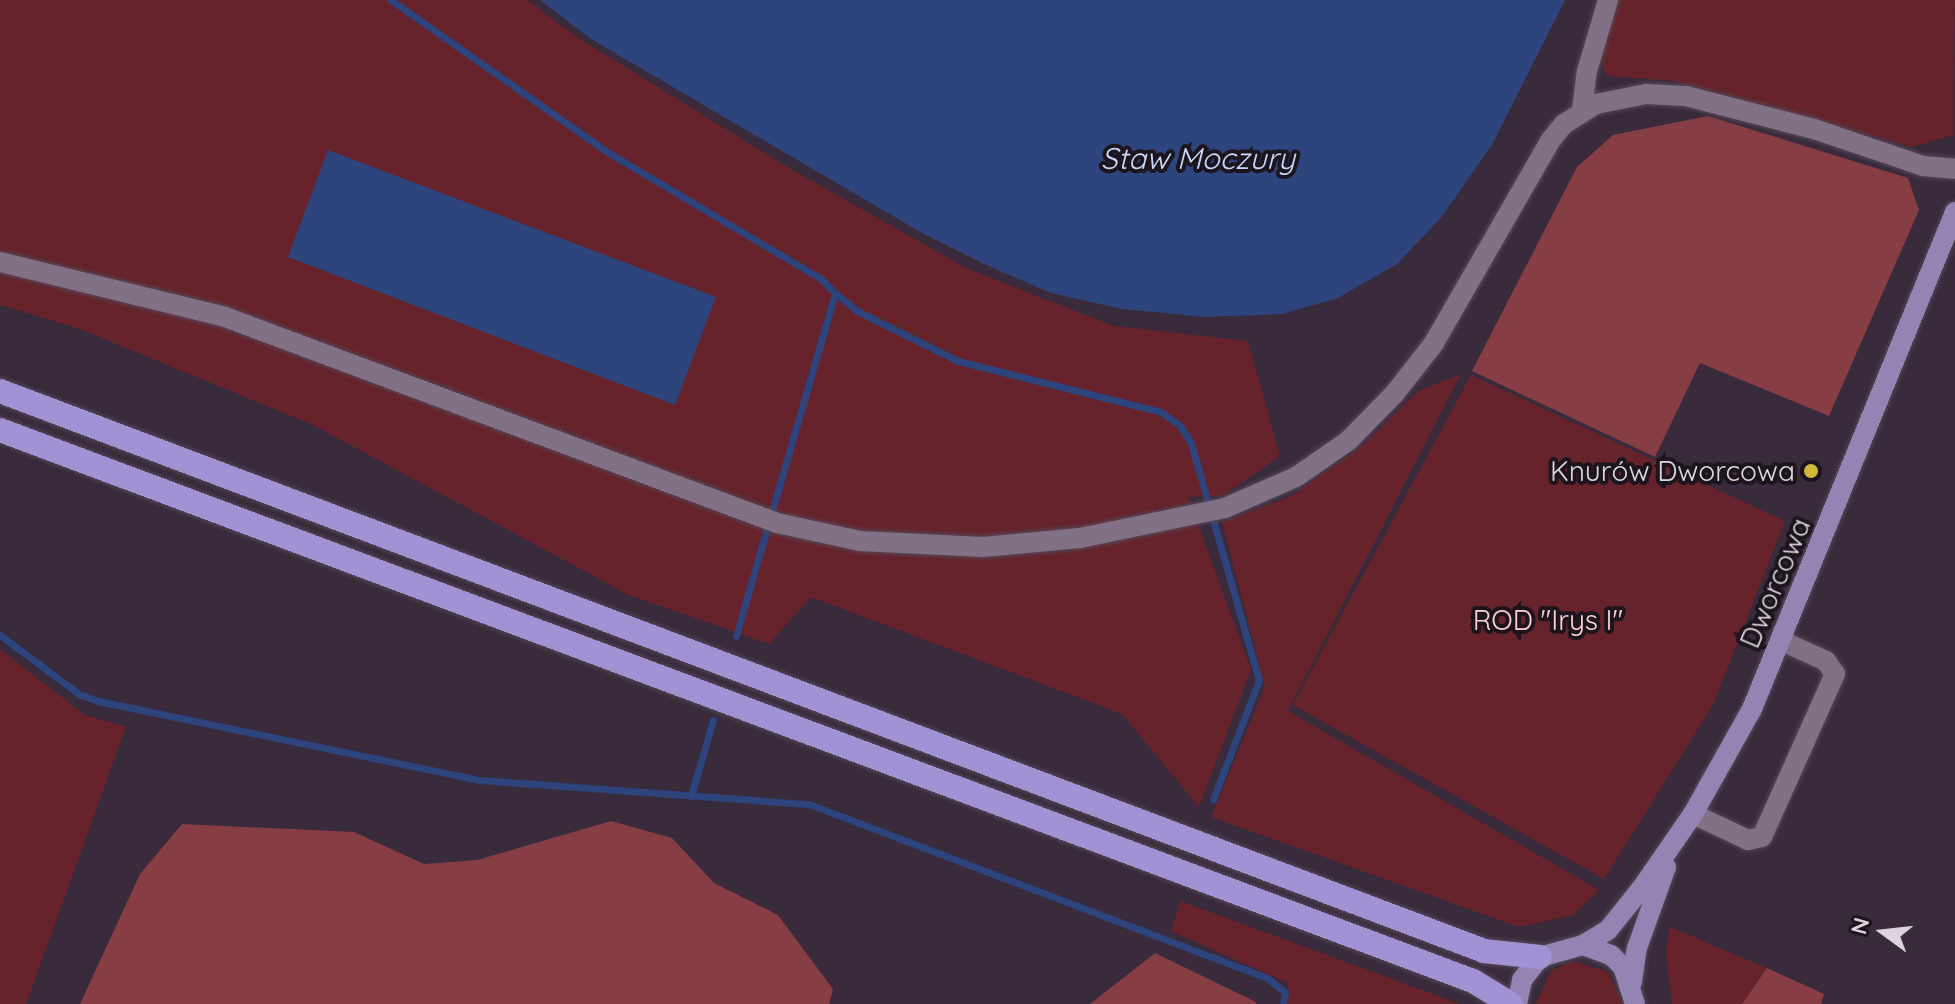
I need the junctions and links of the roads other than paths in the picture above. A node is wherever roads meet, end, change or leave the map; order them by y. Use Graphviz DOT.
graph roads {
  1 [pos="1608,0"];
  2 [pos="1582,110"];
  3 [pos="1955,169"];
  4 [pos="1955,212"];
  5 [pos="0,262"];
  6 [pos="0,391"];
  7 [pos="0,430"];
  8 [pos="1782,641"];
  9 [pos="1693,814"];
  10 [pos="1681,833"];
  11 [pos="1583,945"];
  12 [pos="1540,957"];
  13 [pos="1632,982"];
  14 [pos="1511,1004"];
  15 [pos="1517,1004"];
  16 [pos="1635,1004"];
  1 -- 2 [label="lane"];
  2 -- 3 [label="lane"];
  2 -- 5 [label="lane"];
  4 -- 8 [label="main road, Dworcowa"];
  6 -- 12 [label="highway"];
  7 -- 14 [label="highway"];
  8 -- 9 [label="main road, Dworcowa"];
  8 -- 9 [label="lane"];
  9 -- 10 [label="main road, Dworcowa"];
  10 -- 11 [label="main road, Dworcowa"];
  10 -- 13 [label="main road, Dworcowa"];
  11 -- 12 [label="main road, Dworcowa"];
  11 -- 13 [label="main road"];
  12 -- 15 [label="main road"];
  13 -- 16 [label="main road"];
}
